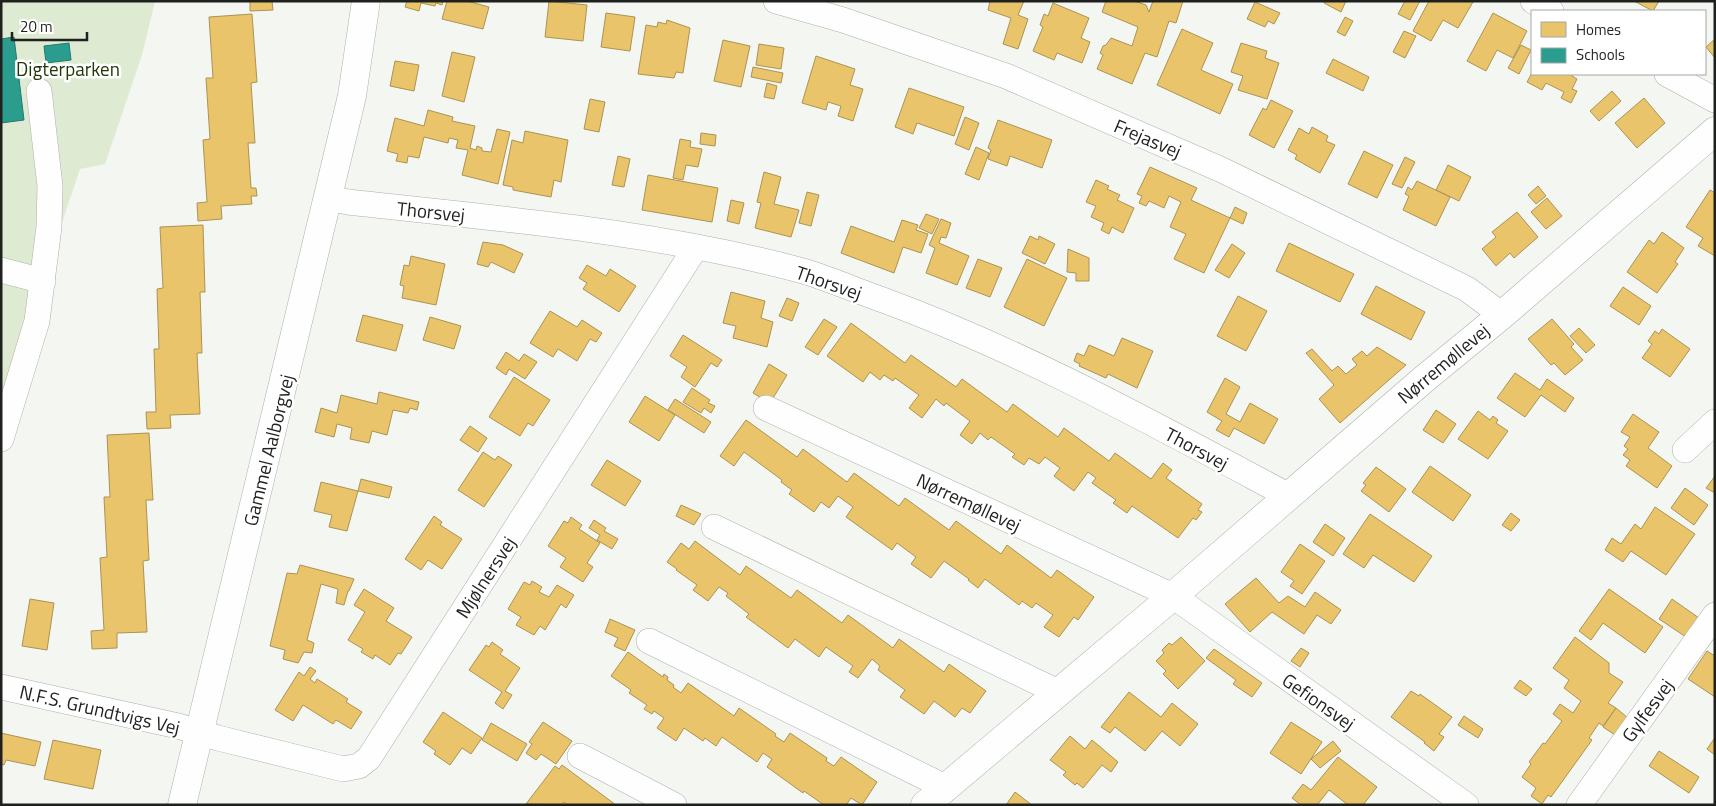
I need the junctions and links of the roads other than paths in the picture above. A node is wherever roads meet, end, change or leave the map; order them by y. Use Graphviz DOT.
graph roads {
  1 [pos="366,1"];
  2 [pos="384,1"];
  3 [pos="776,1"];
  4 [pos="1533,1"];
  5 [pos="1549,10"];
  6 [pos="1669,75"];
  7 [pos="39,91"];
  8 [pos="352,96"];
  9 [pos="1715,100"];
  10 [pos="1715,131"];
  11 [pos="328,198"];
  12 [pos="696,247"];
  13 [pos="1,270"];
  14 [pos="43,281"];
  15 [pos="1502,315"];
  16 [pos="766,408"];
  17 [pos="1715,422"];
  18 [pos="1,439"];
  19 [pos="1685,450"];
  20 [pos="1289,496"];
  21 [pos="714,526"];
  22 [pos="1173,596"];
  23 [pos="1715,615"];
  24 [pos="649,641"];
  25 [pos="1,687"];
  26 [pos="1058,692"];
  27 [pos="199,732"];
  28 [pos="580,756"];
  29 [pos="935,796"];
  30 [pos="182,805"];
  31 [pos="674,805"];
  32 [pos="1466,805"];
  33 [pos="1579,805"];
  1 -- 8 [label="street, Gammel Aalborgvej"];
  2 -- 8 [label="street, Gammel Aalborgvej"];
  3 -- 15 [label="street, Frejasvej"];
  4 -- 5 [label="street"];
  6 -- 9 [label="street"];
  7 -- 14 [label="street"];
  8 -- 11 [label="street, Gammel Aalborgvej"];
  10 -- 15 [label="street, Nørremøllevej"];
  11 -- 12 [label="street, Thorsvej"];
  11 -- 27 [label="street, Gammel Aalborgvej"];
  12 -- 20 [label="street, Thorsvej"];
  12 -- 27 [label="street, Mjølnersvej"];
  13 -- 14 [label="street"];
  14 -- 18 [label="street"];
  15 -- 20 [label="street, Nørremøllevej"];
  16 -- 22 [label="street, Nørremøllevej"];
  17 -- 19 [label="street"];
  20 -- 22 [label="street, Nørremøllevej"];
  21 -- 26 [label="street"];
  22 -- 26 [label="street, Nørremøllevej"];
  22 -- 32 [label="street, Gefionsvej"];
  23 -- 33 [label="street, Gylfesvej"];
  24 -- 29 [label="street, Nørremøllevej"];
  25 -- 27 [label="street, N.F.S. Grundtvigs Vej"];
  26 -- 29 [label="street, Nørremøllevej"];
  27 -- 30 [label="street, Gammel Aalborgvej"];
  28 -- 31 [label="street"];
}
